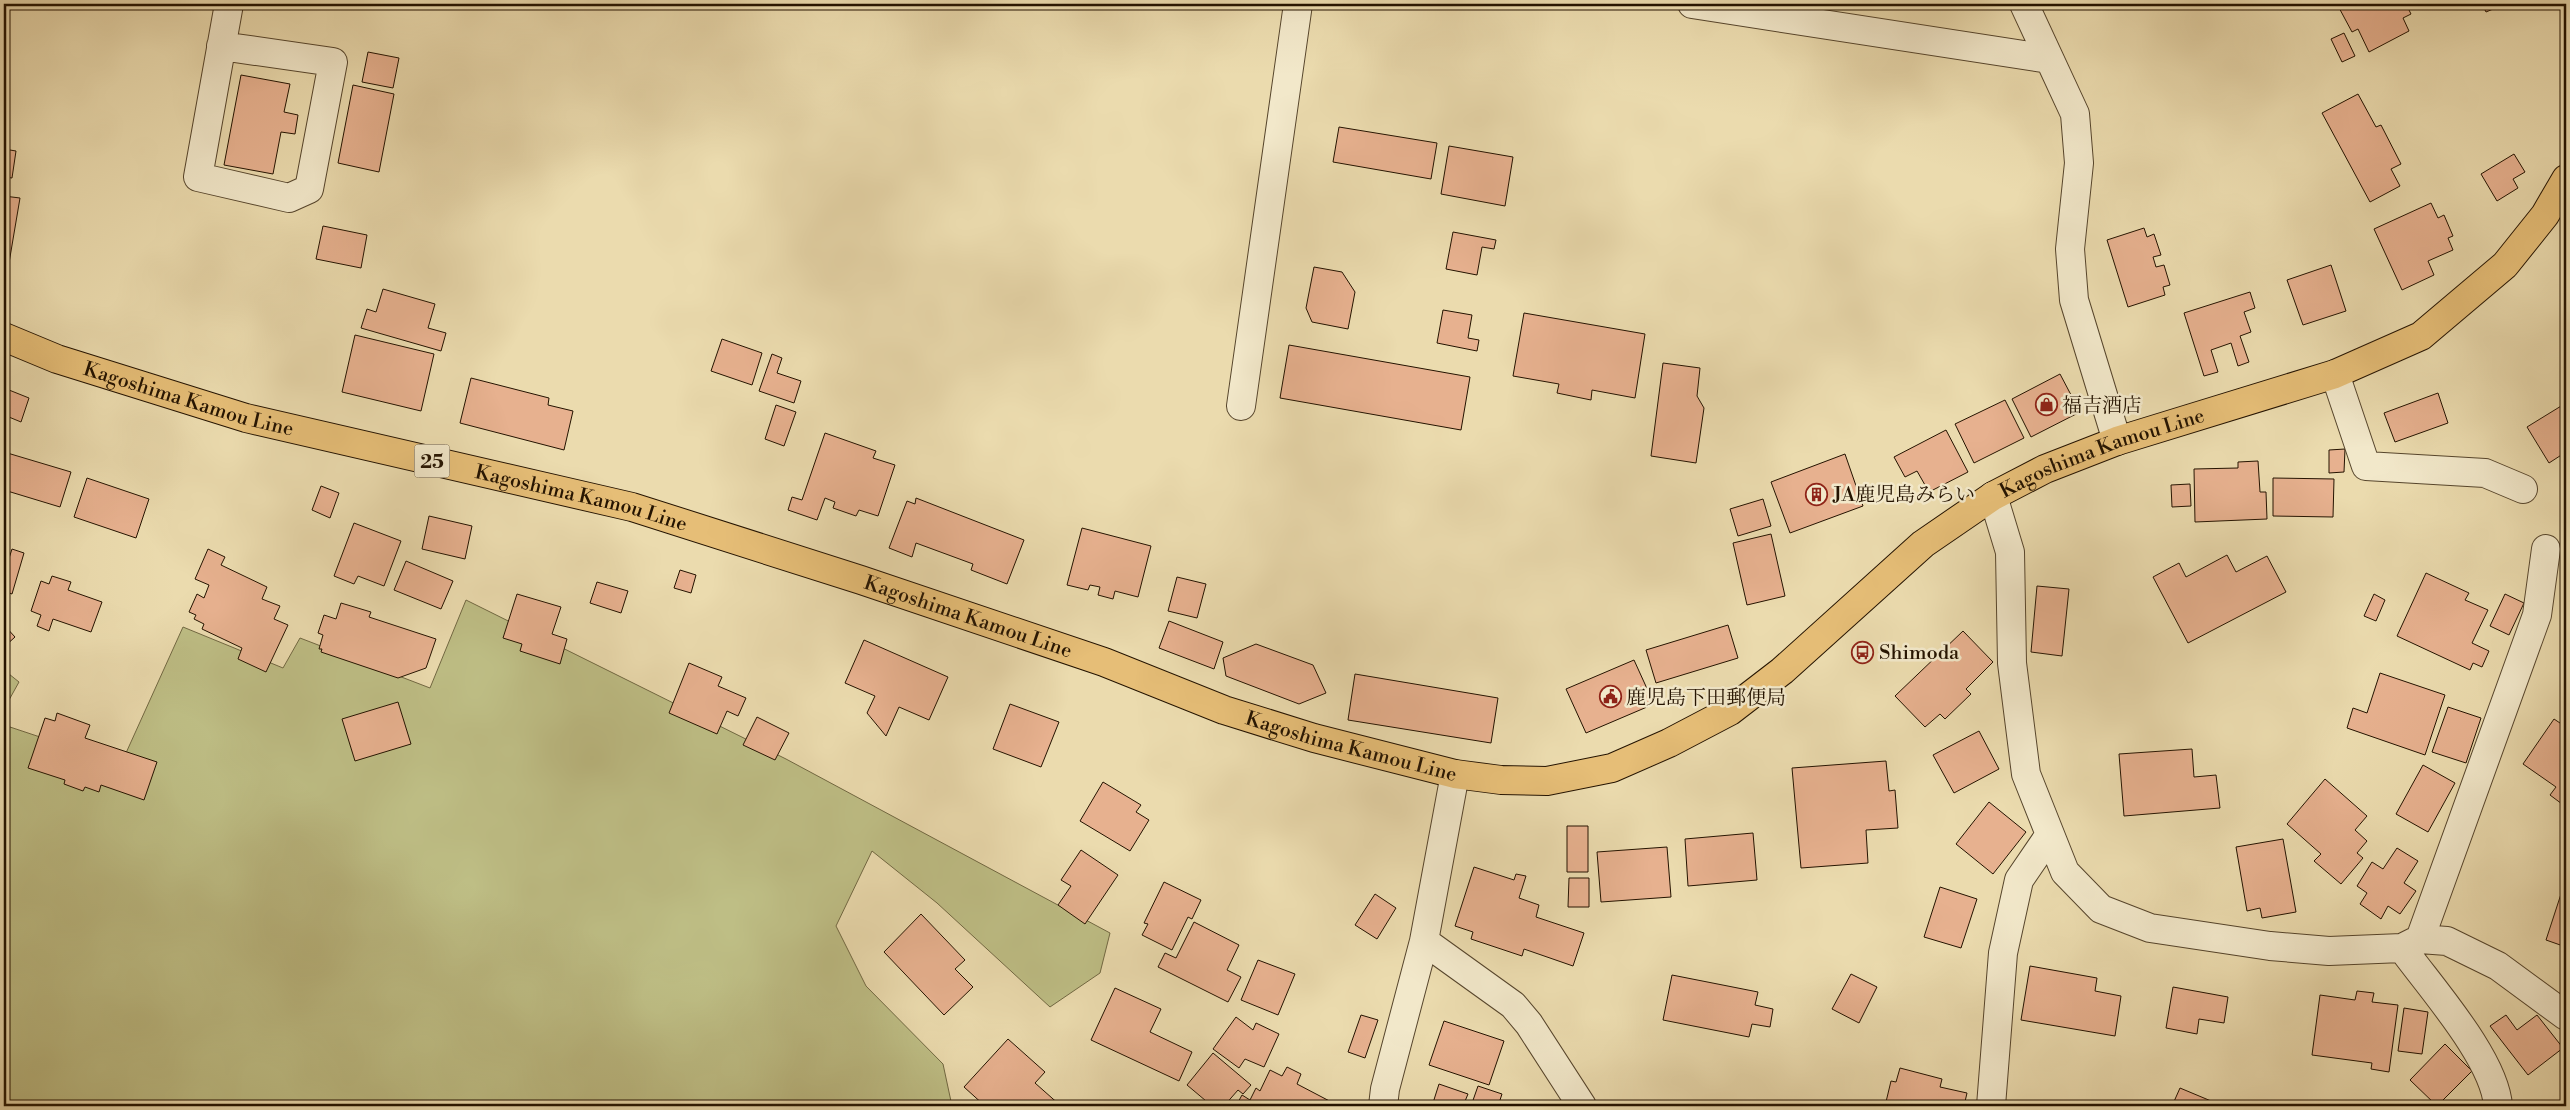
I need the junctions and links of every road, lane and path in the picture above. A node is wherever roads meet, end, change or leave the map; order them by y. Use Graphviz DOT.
graph roads {
  1 [pos="229,4"];
  2 [pos="1298,4"];
  3 [pos="1692,4"];
  4 [pos="2024,4"];
  5 [pos="221,46"];
  6 [pos="2049,59"];
  7 [pos="2566,180"];
  8 [pos="4,337"];
  9 [pos="2335,374"];
  10 [pos="1241,406"];
  11 [pos="2117,441"];
  12 [pos="2523,489"];
  13 [pos="1993,496"];
  14 [pos="2546,549"];
  15 [pos="1455,774"];
  16 [pos="2049,836"];
  17 [pos="1424,941"];
  18 [pos="2411,944"];
  19 [pos="2566,1016"];
  20 [pos="1383,1106"];
  21 [pos="1582,1106"];
  22 [pos="1991,1106"];
  23 [pos="2498,1106"];
  1 -- 5 [label="street"];
  2 -- 10 [label="street"];
  3 -- 6 [label="street"];
  4 -- 6 [label="street"];
  5 -- 5 [label="street"];
  6 -- 11 [label="street"];
  7 -- 9 [label="main road, Kagoshima Kamou Line / 25"];
  8 -- 15 [label="main road, Kagoshima Kamou Line / 25"];
  9 -- 11 [label="main road, Kagoshima Kamou Line / 25"];
  9 -- 12 [label="street"];
  11 -- 13 [label="main road, Kagoshima Kamou Line / 25"];
  13 -- 15 [label="main road, Kagoshima Kamou Line / 25"];
  13 -- 16 [label="street"];
  14 -- 18 [label="street"];
  15 -- 17 [label="street"];
  16 -- 18 [label="street"];
  16 -- 22 [label="street"];
  17 -- 20 [label="street"];
  17 -- 21 [label="street"];
  18 -- 19 [label="street"];
  18 -- 23 [label="street"];
}
